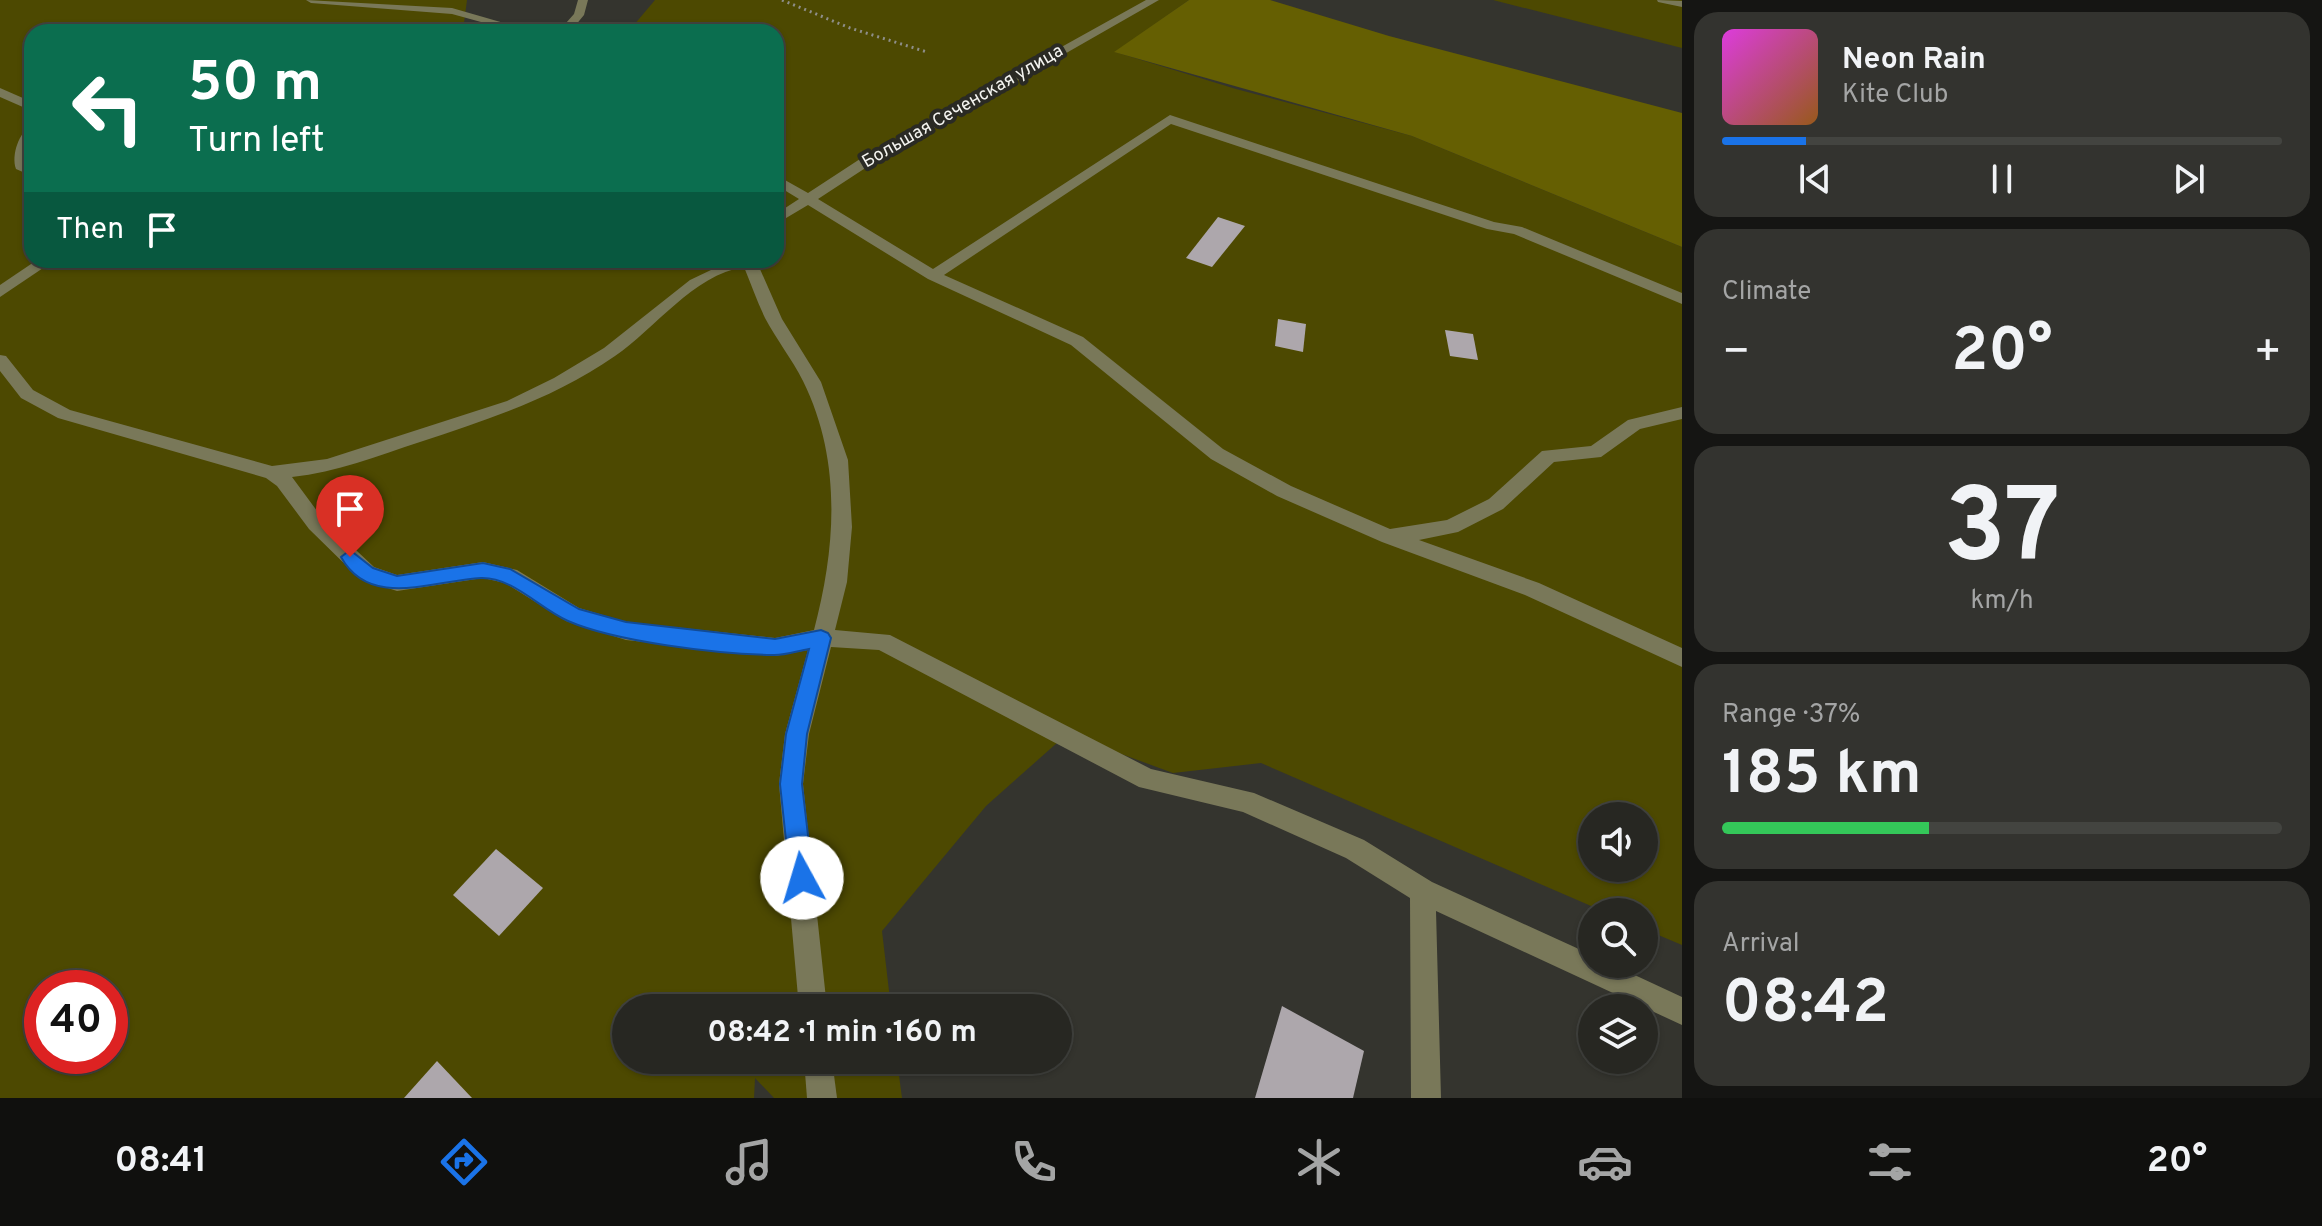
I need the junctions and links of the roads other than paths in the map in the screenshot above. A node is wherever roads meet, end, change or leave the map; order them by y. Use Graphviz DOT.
graph roads {
  1 [pos="311,0"];
  2 [pos="583,0"];
  3 [pos="1154,0"];
  4 [pos="1662,0"];
  5 [pos="457,3"];
  6 [pos="1682,4"];
  7 [pos="509,24"];
  8 [pos="571,24"];
  9 [pos="0,92"];
  10 [pos="24,103"];
  11 [pos="24,146"];
  12 [pos="24,168"];
  13 [pos="784,185"];
  14 [pos="803,199"];
  15 [pos="784,214"];
  16 [pos="35,268"];
  17 [pos="723,268"];
  18 [pos="751,268"];
  19 [pos="933,276"];
  20 [pos="0,292"];
  21 [pos="1682,299"];
  22 [pos="0,360"];
  23 [pos="1682,413"];
  24 [pos="272,473"];
  25 [pos="1389,537"];
  26 [pos="821,638"];
  27 [pos="1682,658"];
  28 [pos="1423,891"];
  29 [pos="812,994"];
  30 [pos="1682,1011"];
  31 [pos="819,1074"];
  32 [pos="822,1098"];
  33 [pos="1426,1098"];
  1 -- 5 [label="street"];
  2 -- 8 [label="street"];
  3 -- 14 [label="street, Большая Сеченская улица"];
  4 -- 6 [label="street"];
  5 -- 7 [label="street"];
  9 -- 10 [label="street"];
  11 -- 12 [label="street"];
  13 -- 14 [label="street"];
  14 -- 15 [label="street, Большая Сеченская улица"];
  14 -- 19 [label="street"];
  16 -- 20 [label="street"];
  17 -- 24 [label="street"];
  18 -- 26 [label="street"];
  19 -- 21 [label="street"];
  19 -- 25 [label="street"];
  22 -- 24 [label="street"];
  23 -- 25 [label="street"];
  24 -- 26 [label="street"];
  25 -- 27 [label="street"];
  26 -- 28 [label="street"];
  26 -- 29 [label="street"];
  28 -- 30 [label="street"];
  28 -- 33 [label="street"];
  31 -- 32 [label="street"];
}
